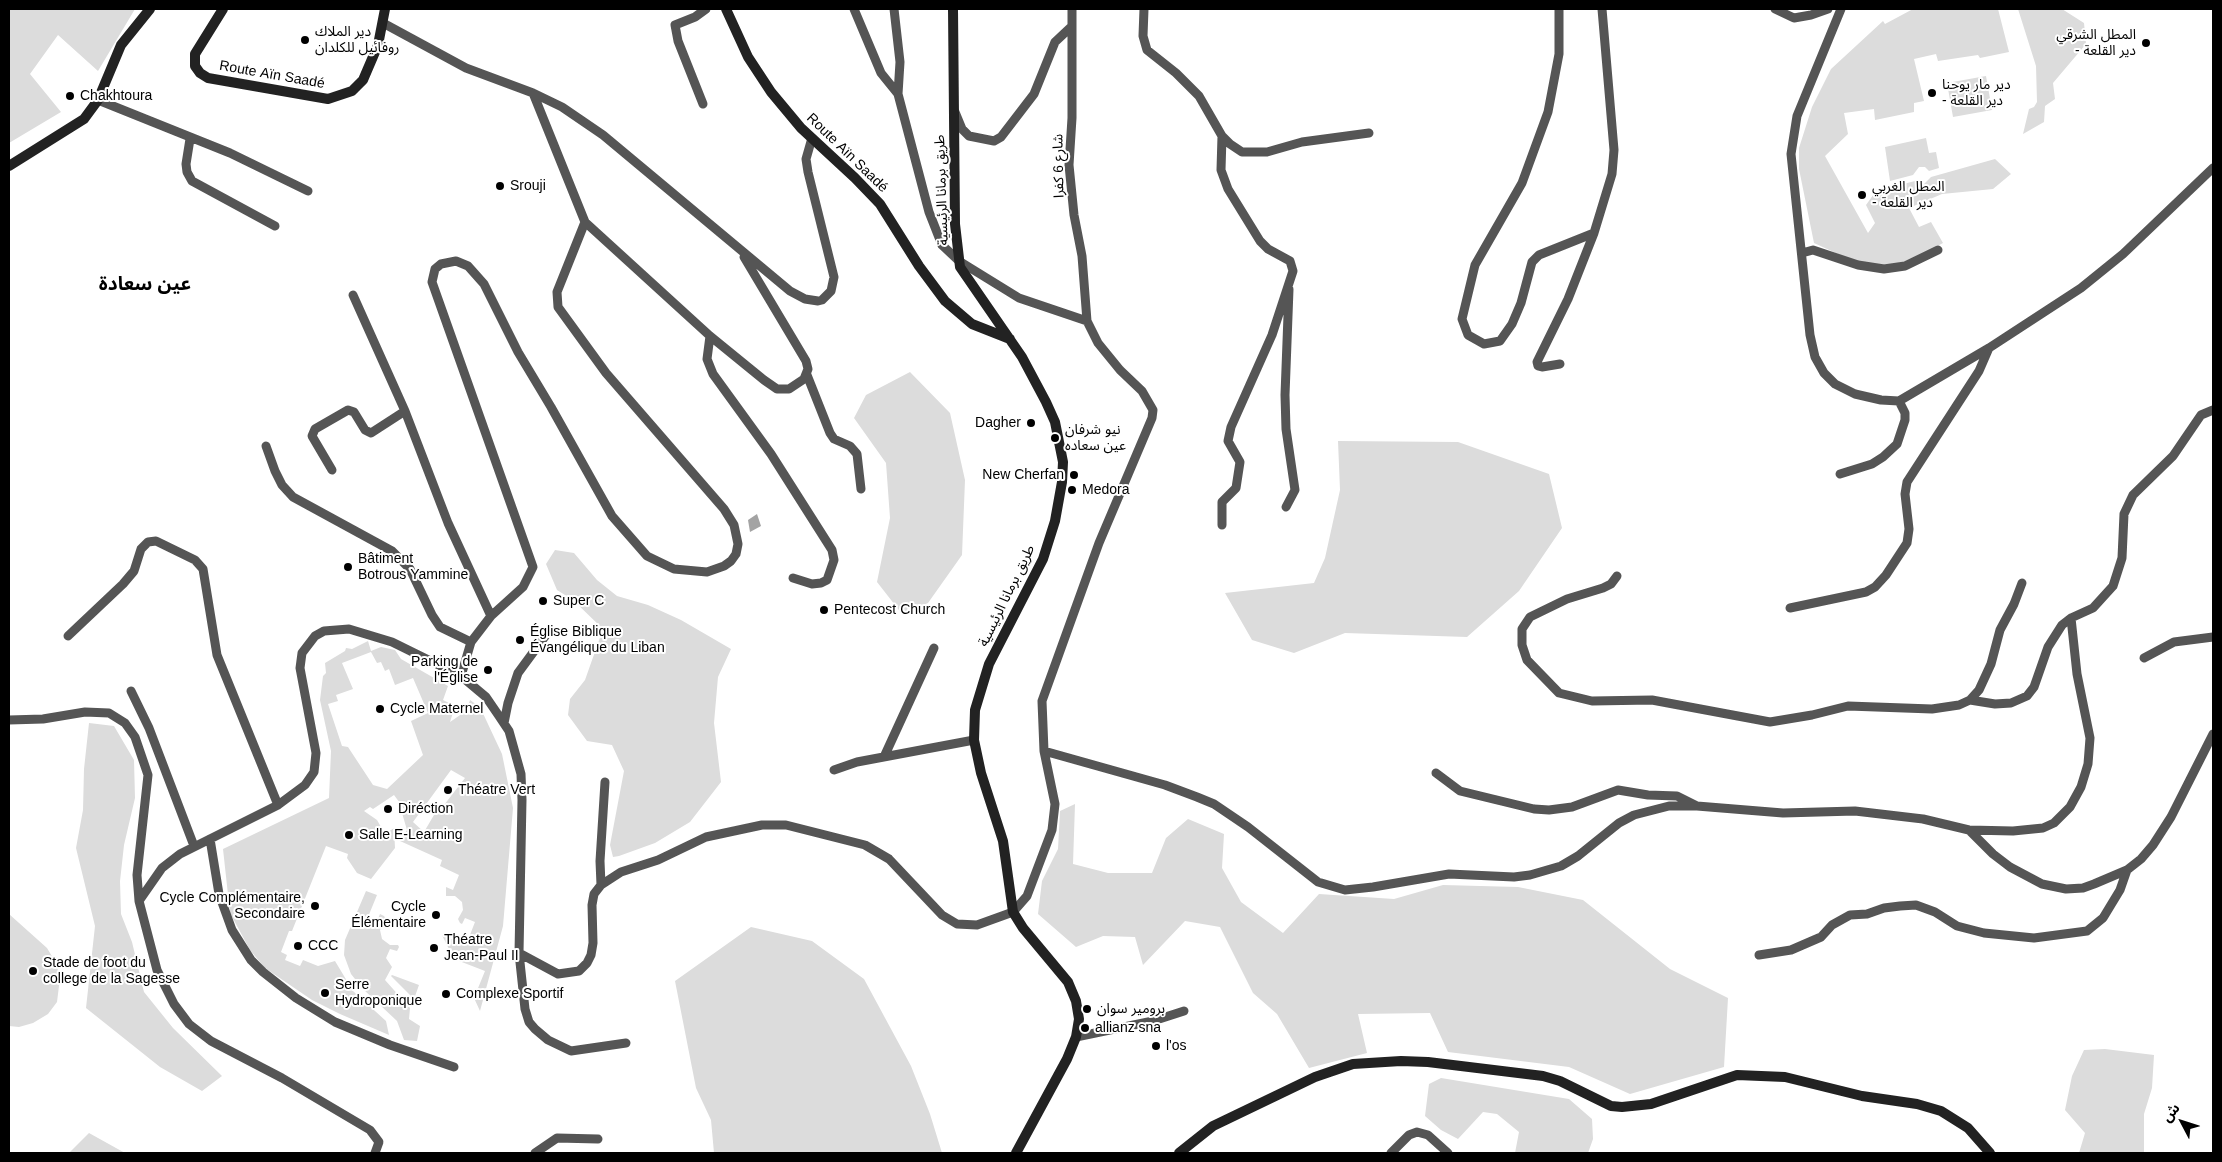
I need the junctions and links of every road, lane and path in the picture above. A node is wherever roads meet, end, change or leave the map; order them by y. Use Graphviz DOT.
graph roads {
  1 [pos="150,9"];
  2 [pos="224,9"];
  3 [pos="385,9"];
  4 [pos="706,9"];
  5 [pos="726,9"];
  6 [pos="854,9"];
  7 [pos="894,9"];
  8 [pos="953,9"];
  9 [pos="1072,9"];
  10 [pos="1144,9"];
  11 [pos="1559,9"];
  12 [pos="1602,9"];
  13 [pos="1775,9"];
  14 [pos="1828,9"];
  15 [pos="1841,9"];
  16 [pos="383,23"];
  17 [pos="1071,27"];
  18 [pos="533,93"];
  19 [pos="898,94"];
  20 [pos="98,100"];
  21 [pos="703,104"];
  22 [pos="954,112"];
  23 [pos="1369,133"];
  24 [pos="1222,136"];
  25 [pos="812,138"];
  26 [pos="190,139"];
  27 [pos="9,166"];
  28 [pos="2213,168"];
  29 [pos="308,191"];
  30 [pos="585,222"];
  31 [pos="275,226"];
  32 [pos="1594,233"];
  33 [pos="738,248"];
  34 [pos="1938,250"];
  35 [pos="1802,253"];
  36 [pos="959,261"];
  37 [pos="1289,283"];
  38 [pos="352,295"];
  39 [pos="1088,321"];
  40 [pos="710,336"];
  41 [pos="1010,339"];
  42 [pos="1988,348"];
  43 [pos="1560,364"];
  44 [pos="807,374"];
  45 [pos="1899,401"];
  46 [pos="2213,410"];
  47 [pos="405,411"];
  48 [pos="266,446"];
  49 [pos="332,470"];
  50 [pos="1840,474"];
  51 [pos="861,489"];
  52 [pos="1286,507"];
  53 [pos="1222,525"];
  54 [pos="1617,576"];
  55 [pos="794,578"];
  56 [pos="2022,583"];
  57 [pos="1790,608"];
  58 [pos="491,616"];
  59 [pos="2071,618"];
  60 [pos="546,635"];
  61 [pos="68,636"];
  62 [pos="2213,637"];
  63 [pos="472,642"];
  64 [pos="934,648"];
  65 [pos="2144,658"];
  66 [pos="462,676"];
  67 [pos="131,691"];
  68 [pos="1970,700"];
  69 [pos="9,720"];
  70 [pos="504,723"];
  71 [pos="2213,734"];
  72 [pos="974,740"];
  73 [pos="2211,743"];
  74 [pos="1044,751"];
  75 [pos="884,757"];
  76 [pos="834,770"];
  77 [pos="1436,773"];
  78 [pos="605,782"];
  79 [pos="278,805"];
  80 [pos="1697,806"];
  81 [pos="1969,830"];
  82 [pos="210,839"];
  83 [pos="194,846"];
  84 [pos="2127,870"];
  85 [pos="601,885"];
  86 [pos="139,901"];
  87 [pos="1013,912"];
  88 [pos="519,952"];
  89 [pos="1759,955"];
  90 [pos="1184,1011"];
  91 [pos="1076,1037"];
  92 [pos="626,1043"];
  93 [pos="454,1067"];
  94 [pos="598,1139"];
  95 [pos="376,1153"];
  96 [pos="535,1153"];
  97 [pos="1016,1153"];
  98 [pos="1179,1153"];
  99 [pos="1390,1153"];
  100 [pos="1448,1153"];
  101 [pos="1990,1153"];
  1 -- 20 [label="main road"];
  2 -- 16 [label="main road, Route Aïn Saadé"];
  3 -- 16 [label="main road, Route Aïn Saadé"];
  4 -- 21 [label="street"];
  5 -- 25 [label="main road, Route Aïn Saadé"];
  6 -- 19 [label="street"];
  7 -- 19 [label="street"];
  8 -- 22 [label="main road, طريق برمانا الرئيسية"];
  9 -- 17 [label="street, شارع 6 كفرا"];
  10 -- 24 [label="street"];
  11 -- 32 [label="street"];
  12 -- 32 [label="street"];
  13 -- 14 [label="street"];
  15 -- 35 [label="street"];
  16 -- 18 [label="street"];
  17 -- 22 [label="street"];
  17 -- 39 [label="street, شارع 6 كفرا"];
  18 -- 30 [label="street"];
  18 -- 33 [label="street"];
  19 -- 36 [label="street"];
  20 -- 26 [label="street"];
  20 -- 27 [label="main road"];
  22 -- 36 [label="main road, طريق برمانا الرئيسية"];
  23 -- 24 [label="street"];
  24 -- 37 [label="street"];
  25 -- 33 [label="street"];
  25 -- 41 [label="main road, Route Aïn Saadé"];
  26 -- 29 [label="street"];
  26 -- 31 [label="street"];
  28 -- 42 [label="street"];
  30 -- 40 [label="street"];
  30 -- 58 [label="street"];
  32 -- 43 [label="street"];
  33 -- 44 [label="street"];
  34 -- 35 [label="street"];
  35 -- 45 [label="street"];
  36 -- 39 [label="street"];
  36 -- 41 [label="main road, طريق برمانا الرئيسية"];
  37 -- 52 [label="street"];
  37 -- 53 [label="street"];
  38 -- 47 [label="street"];
  39 -- 74 [label="street, شارع 6 كفرا"];
  40 -- 44 [label="street"];
  40 -- 55 [label="street"];
  41 -- 72 [label="main road, طريق برمانا الرئيسية"];
  42 -- 45 [label="street"];
  42 -- 57 [label="street"];
  44 -- 51 [label="street"];
  45 -- 50 [label="street"];
  46 -- 59 [label="street"];
  47 -- 49 [label="street"];
  47 -- 58 [label="street"];
  48 -- 63 [label="street"];
  54 -- 68 [label="street"];
  56 -- 68 [label="street"];
  58 -- 63 [label="street"];
  59 -- 68 [label="street"];
  59 -- 81 [label="street"];
  60 -- 70 [label="street"];
  61 -- 79 [label="street"];
  62 -- 65 [label="street"];
  63 -- 66 [label="street"];
  64 -- 75 [label="street"];
  66 -- 70 [label="street"];
  66 -- 79 [label="street"];
  67 -- 83 [label="street"];
  69 -- 86 [label="street"];
  70 -- 88 [label="street"];
  71 -- 73 [label="street"];
  72 -- 75 [label="street"];
  72 -- 87 [label="main road, طريق برمانا الرئيسية"];
  73 -- 84 [label="street"];
  74 -- 80 [label="street"];
  74 -- 87 [label="street, شارع 6 كفرا"];
  75 -- 76 [label="street"];
  77 -- 80 [label="street"];
  78 -- 85 [label="street"];
  79 -- 82 [label="street"];
  80 -- 81 [label="street"];
  81 -- 84 [label="street"];
  82 -- 83 [label="street"];
  82 -- 93 [label="street"];
  83 -- 86 [label="street"];
  84 -- 89 [label="street"];
  85 -- 87 [label="street"];
  85 -- 88 [label="street"];
  86 -- 95 [label="street"];
  87 -- 91 [label="main road, طريق برمانا الرئيسية"];
  88 -- 92 [label="street"];
  90 -- 91 [label="street"];
  91 -- 97 [label="main road, طريق برمانا الرئيسية"];
  94 -- 96 [label="street"];
  98 -- 101 [label="main road"];
  99 -- 100 [label="street"];
}
